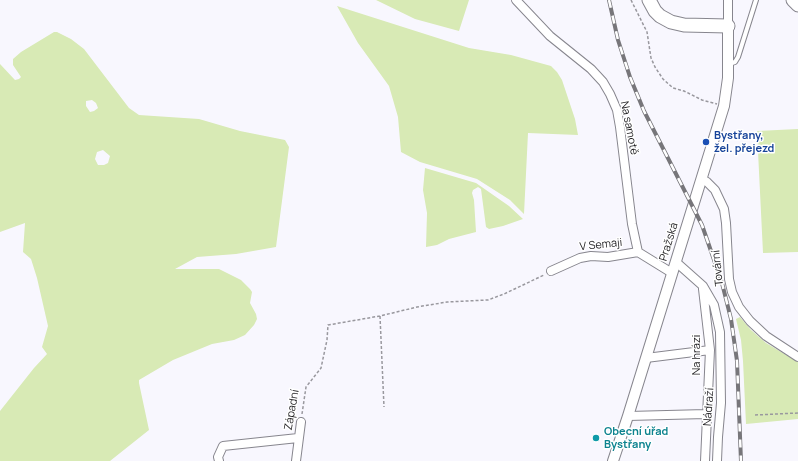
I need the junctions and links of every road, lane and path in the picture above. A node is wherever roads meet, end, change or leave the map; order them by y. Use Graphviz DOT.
graph roads {
  1 [pos="516,0"];
  2 [pos="631,0"];
  3 [pos="649,0"];
  4 [pos="728,0"];
  5 [pos="756,0"];
  6 [pos="793,0"];
  7 [pos="798,5"];
  8 [pos="728,26"];
  9 [pos="728,64"];
  10 [pos="724,106"];
  11 [pos="702,179"];
  12 [pos="638,252"];
  13 [pos="676,262"];
  14 [pos="551,271"];
  15 [pos="672,273"];
  16 [pos="703,286"];
  17 [pos="380,316"];
  18 [pos="710,350"];
  19 [pos="798,357"];
  20 [pos="646,358"];
  21 [pos="384,407"];
  22 [pos="798,413"];
  23 [pos="706,414"];
  24 [pos="756,415"];
  25 [pos="628,416"];
  26 [pos="301,422"];
  27 [pos="298,438"];
  28 [pos="219,461"];
  29 [pos="296,461"];
  30 [pos="613,461"];
  31 [pos="705,461"];
  32 [pos="717,461"];
  1 -- 12 [label="street, Na samotě"];
  2 -- 10 [label="path"];
  3 -- 8 [label="main road"];
  4 -- 8 [label="street"];
  5 -- 9 [label="lane"];
  6 -- 7 [label="main road"];
  8 -- 9 [label="street, Pražská"];
  9 -- 10 [label="street, Pražská"];
  10 -- 11 [label="street, Pražská"];
  11 -- 13 [label="street, Pražská"];
  11 -- 19 [label="street, Tovární"];
  12 -- 14 [label="street, V Semaji"];
  12 -- 15 [label="street, V Semaji"];
  13 -- 15 [label="street, Pražská"];
  13 -- 16 [label="street"];
  14 -- 17 [label="path"];
  15 -- 20 [label="street, Pražská"];
  16 -- 18 [label="street, Na hrázi"];
  16 -- 32 [label="street, Nádraží"];
  17 -- 21 [label="path"];
  17 -- 26 [label="path, Západní"];
  18 -- 20 [label="street"];
  18 -- 23 [label="street, Na hrázi"];
  20 -- 25 [label="street, Pražská"];
  22 -- 24 [label="path"];
  23 -- 25 [label="street"];
  23 -- 31 [label="street, Na hrázi"];
  25 -- 30 [label="street, Pražská"];
  26 -- 27 [label="street, Západní"];
  27 -- 28 [label="street"];
  27 -- 29 [label="street, Západní"];
}
